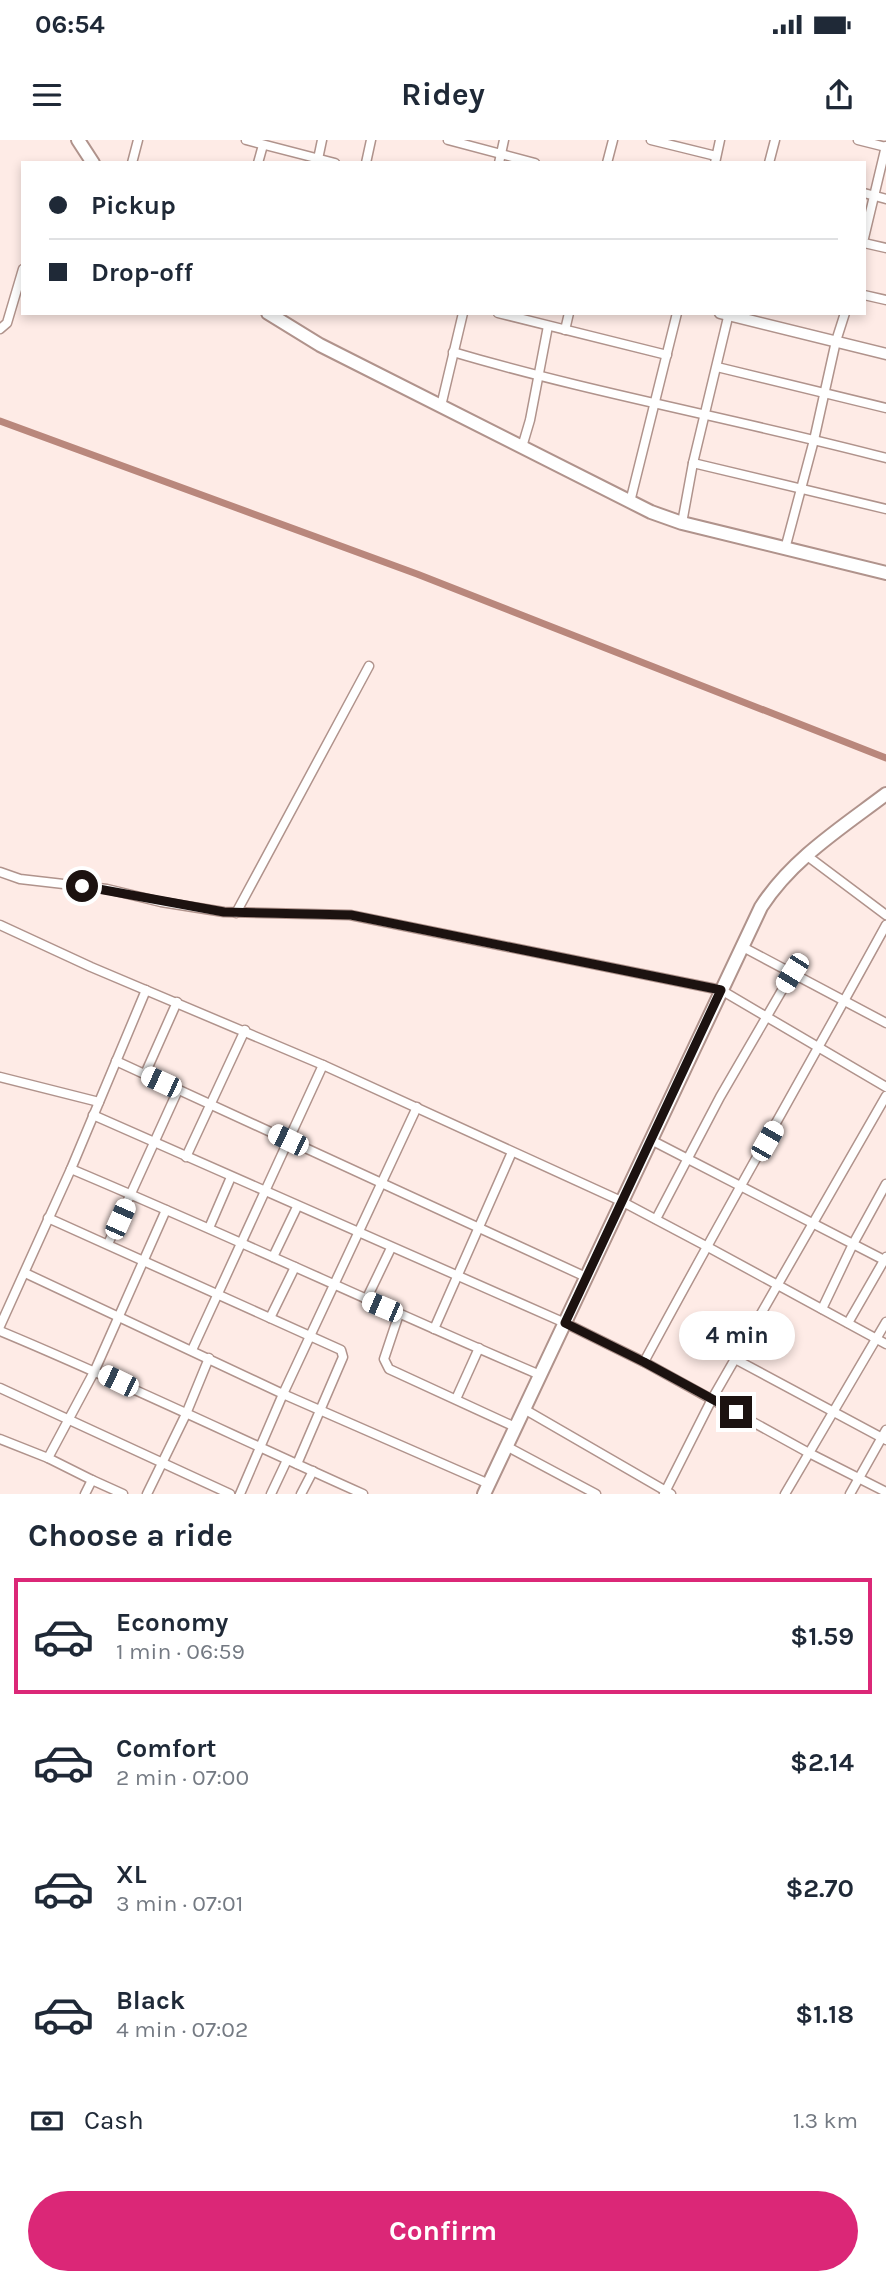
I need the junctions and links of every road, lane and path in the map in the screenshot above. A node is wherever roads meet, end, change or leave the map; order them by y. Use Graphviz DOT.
graph roads {
  1 [pos="138,140"];
  2 [pos="246,140"];
  3 [pos="322,140"];
  4 [pos="372,140"];
  5 [pos="448,140"];
  6 [pos="504,140"];
  7 [pos="613,140"];
  8 [pos="651,140"];
  9 [pos="720,140"];
  10 [pos="775,140"];
  11 [pos="858,140"];
  12 [pos="80,142"];
  13 [pos="263,145"];
  14 [pos="886,147"];
  15 [pos="500,158"];
  16 [pos="318,159"];
  17 [pos="715,160"];
  18 [pos="92,161"];
  19 [pos="133,161"];
  20 [pos="259,161"];
  21 [pos="326,161"];
  22 [pos="367,161"];
  23 [pos="521,161"];
  24 [pos="608,161"];
  25 [pos="770,161"];
  26 [pos="866,194"];
  27 [pos="874,196"];
  28 [pos="886,199"];
  29 [pos="866,232"];
  30 [pos="866,242"];
  31 [pos="886,248"];
  32 [pos="21,276"];
  33 [pos="866,295"];
  34 [pos="886,300"];
  35 [pos="271,315"];
  36 [pos="462,315"];
  37 [pos="506,315"];
  38 [pos="569,315"];
  39 [pos="677,315"];
  40 [pos="726,315"];
  41 [pos="730,315"];
  42 [pos="844,315"];
  43 [pos="548,326"];
  44 [pos="0,329"];
  45 [pos="565,330"];
  46 [pos="836,341"];
  47 [pos="453,352"];
  48 [pos="886,354"];
  49 [pos="667,355"];
  50 [pos="717,367"];
  51 [pos="540,375"];
  52 [pos="825,393"];
  53 [pos="655,404"];
  54 [pos="441,406"];
  55 [pos="886,408"];
  56 [pos="706,414"];
  57 [pos="814,440"];
  58 [pos="522,447"];
  59 [pos="886,458"];
  60 [pos="693,463"];
  61 [pos="801,488"];
  62 [pos="630,502"];
  63 [pos="886,509"];
  64 [pos="682,523"];
  65 [pos="785,549"];
  66 [pos="886,573"];
  67 [pos="369,666"];
  68 [pos="886,794"];
  69 [pos="806,855"];
  70 [pos="0,872"];
  71 [pos="236,913"];
  72 [pos="886,915"];
  73 [pos="0,925"];
  74 [pos="886,925"];
  75 [pos="741,946"];
  76 [pos="792,973"];
  77 [pos="146,990"];
  78 [pos="721,990"];
  79 [pos="177,1002"];
  80 [pos="844,1002"];
  81 [pos="765,1017"];
  82 [pos="886,1023"];
  83 [pos="245,1030"];
  84 [pos="819,1049"];
  85 [pos="116,1061"];
  86 [pos="323,1065"];
  87 [pos="145,1074"];
  88 [pos="0,1077"];
  89 [pos="886,1087"];
  90 [pos="178,1090"];
  91 [pos="886,1096"];
  92 [pos="99,1102"];
  93 [pos="211,1104"];
  94 [pos="417,1107"];
  95 [pos="93,1115"];
  96 [pos="288,1140"];
  97 [pos="651,1140"];
  98 [pos="155,1142"];
  99 [pos="512,1152"];
  100 [pos="186,1157"];
  101 [pos="689,1159"];
  102 [pos="71,1168"];
  103 [pos="231,1177"];
  104 [pos="383,1183"];
  105 [pos="886,1184"];
  106 [pos="741,1187"];
  107 [pos="264,1192"];
  108 [pos="131,1194"];
  109 [pos="621,1201"];
  110 [pos="297,1207"];
  111 [pos="166,1210"];
  112 [pos="48,1218"];
  113 [pos="656,1219"];
  114 [pos="812,1223"];
  115 [pos="209,1228"];
  116 [pos="478,1228"];
  117 [pos="360,1234"];
  118 [pos="242,1243"];
  119 [pos="108,1244"];
  120 [pos="853,1244"];
  121 [pos="706,1245"];
  122 [pos="391,1248"];
  123 [pos="273,1257"];
  124 [pos="886,1260"];
  125 [pos="142,1261"];
  126 [pos="295,1267"];
  127 [pos="25,1273"];
  128 [pos="457,1276"];
  129 [pos="586,1277"];
  130 [pos="776,1285"];
  131 [pos="335,1286"];
  132 [pos="218,1294"];
  133 [pos="366,1300"];
  134 [pos="821,1309"];
  135 [pos="398,1314"];
  136 [pos="119,1316"];
  137 [pos="270,1318"];
  138 [pos="886,1322"];
  139 [pos="565,1323"];
  140 [pos="848,1323"];
  141 [pos="0,1329"];
  142 [pos="434,1329"];
  143 [pos="311,1336"];
  144 [pos="876,1339"];
  145 [pos="886,1344"];
  146 [pos="479,1348"];
  147 [pos="192,1350"];
  148 [pos="209,1358"];
  149 [pos="735,1359"];
  150 [pos="644,1362"];
  151 [pos="95,1370"];
  152 [pos="540,1375"];
  153 [pos="0,1388"];
  154 [pos="284,1394"];
  155 [pos="456,1399"];
  156 [pos="712,1399"];
  157 [pos="524,1409"];
  158 [pos="320,1410"];
  159 [pos="832,1411"];
  160 [pos="186,1415"];
  161 [pos="70,1419"];
  162 [pos="515,1427"];
  163 [pos="885,1436"];
  164 [pos="0,1439"];
  165 [pos="506,1446"];
  166 [pos="262,1448"];
  167 [pos="809,1452"];
  168 [pos="48,1458"];
  169 [pos="287,1460"];
  170 [pos="162,1462"];
  171 [pos="297,1464"];
  172 [pos="313,1471"];
  173 [pos="860,1478"];
  174 [pos="92,1480"];
  175 [pos="486,1489"];
  176 [pos="886,1492"];
  177 [pos="667,1493"];
  178 [pos="85,1494"];
  179 [pos="123,1494"];
  180 [pos="147,1494"];
  181 [pos="230,1494"];
  182 [pos="240,1494"];
  183 [pos="271,1494"];
  184 [pos="301,1494"];
  185 [pos="363,1494"];
  186 [pos="596,1494"];
  187 [pos="785,1494"];
  188 [pos="850,1494"];
  1 -- 19 [label="street"];
  2 -- 13 [label="street"];
  3 -- 16 [label="street"];
  4 -- 22 [label="street"];
  5 -- 15 [label="street"];
  6 -- 15 [label="street"];
  7 -- 24 [label="street"];
  8 -- 17 [label="street"];
  9 -- 17 [label="street"];
  10 -- 25 [label="street"];
  11 -- 14 [label="street"];
  12 -- 18 [label="main road"];
  13 -- 16 [label="street"];
  13 -- 20 [label="street"];
  14 -- 27 [label="street"];
  15 -- 23 [label="street"];
  16 -- 21 [label="street"];
  26 -- 27 [label="street"];
  27 -- 28 [label="street"];
  27 -- 29 [label="street"];
  30 -- 31 [label="street"];
  32 -- 44 [label="street"];
  33 -- 34 [label="street"];
  35 -- 54 [label="main road"];
  36 -- 47 [label="street"];
  37 -- 43 [label="street"];
  38 -- 45 [label="street"];
  39 -- 49 [label="street"];
  40 -- 50 [label="street"];
  41 -- 46 [label="street"];
  42 -- 46 [label="street"];
  43 -- 45 [label="street"];
  43 -- 51 [label="street"];
  45 -- 49 [label="street"];
  46 -- 48 [label="street"];
  46 -- 52 [label="street"];
  47 -- 51 [label="street"];
  47 -- 54 [label="street"];
  49 -- 53 [label="street"];
  50 -- 52 [label="street"];
  50 -- 56 [label="street"];
  51 -- 53 [label="street"];
  51 -- 58 [label="street"];
  52 -- 55 [label="street"];
  52 -- 57 [label="street"];
  53 -- 56 [label="street"];
  53 -- 62 [label="street"];
  54 -- 58 [label="main road"];
  56 -- 57 [label="street"];
  56 -- 60 [label="street"];
  57 -- 59 [label="street"];
  57 -- 61 [label="street"];
  58 -- 62 [label="main road"];
  60 -- 61 [label="street"];
  60 -- 64 [label="street"];
  61 -- 63 [label="street"];
  61 -- 65 [label="street"];
  62 -- 64 [label="main road"];
  64 -- 65 [label="main road"];
  65 -- 66 [label="main road"];
  67 -- 71 [label="street"];
  68 -- 69 [label="main road"];
  69 -- 72 [label="street"];
  69 -- 75 [label="main road"];
  70 -- 71 [label="street"];
  71 -- 78 [label="street"];
  73 -- 77 [label="street"];
  74 -- 80 [label="street"];
  75 -- 76 [label="street"];
  75 -- 78 [label="main road"];
  76 -- 80 [label="street"];
  76 -- 81 [label="street"];
  77 -- 79 [label="street"];
  77 -- 85 [label="street"];
  78 -- 81 [label="street"];
  78 -- 97 [label="main road"];
  79 -- 83 [label="street"];
  79 -- 87 [label="street"];
  80 -- 82 [label="street"];
  80 -- 84 [label="street"];
  81 -- 84 [label="street"];
  81 -- 101 [label="street"];
  83 -- 86 [label="street"];
  83 -- 93 [label="street"];
  84 -- 89 [label="street"];
  84 -- 106 [label="street"];
  85 -- 87 [label="street"];
  85 -- 92 [label="street"];
  86 -- 94 [label="street"];
  86 -- 96 [label="street"];
  87 -- 90 [label="street"];
  88 -- 92 [label="street"];
  90 -- 93 [label="street"];
  90 -- 98 [label="street"];
  91 -- 114 [label="street"];
  92 -- 95 [label="street"];
  93 -- 96 [label="street"];
  93 -- 100 [label="street"];
  94 -- 99 [label="street"];
  94 -- 104 [label="street"];
  95 -- 98 [label="street"];
  95 -- 102 [label="street"];
  96 -- 104 [label="street"];
  96 -- 107 [label="street"];
  97 -- 101 [label="street"];
  97 -- 109 [label="main road"];
  98 -- 100 [label="street"];
  98 -- 108 [label="street"];
  99 -- 109 [label="street"];
  99 -- 116 [label="street"];
  100 -- 103 [label="street"];
  101 -- 106 [label="street"];
  101 -- 113 [label="street"];
  102 -- 108 [label="street"];
  102 -- 112 [label="street"];
  103 -- 107 [label="street"];
  103 -- 115 [label="street"];
  104 -- 116 [label="street"];
  104 -- 117 [label="street"];
  105 -- 120 [label="street"];
  106 -- 114 [label="street"];
  106 -- 121 [label="street"];
  107 -- 110 [label="street"];
  107 -- 118 [label="street"];
  108 -- 111 [label="street"];
  108 -- 119 [label="street"];
  109 -- 113 [label="street"];
  109 -- 129 [label="main road"];
  110 -- 117 [label="street"];
  110 -- 123 [label="street"];
  111 -- 115 [label="street"];
  111 -- 125 [label="street"];
  112 -- 119 [label="street"];
  112 -- 127 [label="street"];
  113 -- 121 [label="street"];
  114 -- 120 [label="street"];
  114 -- 130 [label="street"];
  115 -- 118 [label="street"];
  116 -- 128 [label="street"];
  116 -- 129 [label="street"];
  117 -- 122 [label="street"];
  117 -- 131 [label="street"];
  118 -- 123 [label="street"];
  118 -- 132 [label="street"];
  119 -- 125 [label="street"];
  120 -- 124 [label="street"];
  120 -- 134 [label="street"];
  121 -- 130 [label="street"];
  121 -- 150 [label="street"];
  122 -- 128 [label="street"];
  122 -- 133 [label="street"];
  123 -- 126 [label="street"];
  124 -- 140 [label="street"];
  125 -- 132 [label="street"];
  125 -- 136 [label="street"];
  126 -- 131 [label="street"];
  126 -- 137 [label="street"];
  127 -- 136 [label="street"];
  127 -- 141 [label="street"];
  128 -- 139 [label="street"];
  128 -- 142 [label="street"];
  129 -- 139 [label="main road"];
  130 -- 134 [label="street"];
  130 -- 149 [label="street"];
  131 -- 133 [label="street"];
  131 -- 143 [label="street"];
  132 -- 137 [label="street"];
  132 -- 147 [label="street"];
  133 -- 135 [label="street"];
  134 -- 140 [label="street"];
  135 -- 142 [label="street"];
  135 -- 155 [label="street"];
  136 -- 147 [label="street"];
  136 -- 151 [label="street"];
  137 -- 143 [label="street"];
  138 -- 144 [label="street"];
  139 -- 150 [label="street"];
  139 -- 152 [label="main road"];
  140 -- 144 [label="street"];
  141 -- 151 [label="street"];
  142 -- 146 [label="street"];
  143 -- 154 [label="street"];
  143 -- 158 [label="street"];
  144 -- 145 [label="street"];
  144 -- 159 [label="street"];
  146 -- 152 [label="street"];
  146 -- 155 [label="street"];
  147 -- 148 [label="street"];
  148 -- 154 [label="street"];
  148 -- 160 [label="street"];
  149 -- 156 [label="street"];
  149 -- 159 [label="street"];
  150 -- 156 [label="street"];
  151 -- 160 [label="street"];
  151 -- 161 [label="street"];
  152 -- 157 [label="main road"];
  153 -- 161 [label="street"];
  154 -- 158 [label="street"];
  154 -- 166 [label="street"];
  155 -- 162 [label="street"];
  156 -- 167 [label="street"];
  156 -- 177 [label="street"];
  157 -- 162 [label="main road"];
  157 -- 177 [label="street"];
  158 -- 171 [label="street"];
  158 -- 175 [label="street"];
  159 -- 163 [label="street"];
  159 -- 167 [label="street"];
  160 -- 166 [label="street"];
  160 -- 170 [label="street"];
  161 -- 168 [label="street"];
  161 -- 170 [label="street"];
  162 -- 165 [label="main road"];
  163 -- 173 [label="street"];
  164 -- 168 [label="street"];
  165 -- 175 [label="main road"];
  165 -- 186 [label="street"];
  166 -- 169 [label="street"];
  166 -- 182 [label="street"];
  167 -- 173 [label="street"];
  167 -- 187 [label="street"];
  168 -- 174 [label="street"];
  169 -- 171 [label="street"];
  169 -- 183 [label="street"];
  170 -- 180 [label="street"];
  170 -- 181 [label="street"];
  171 -- 172 [label="street"];
  172 -- 184 [label="street"];
  172 -- 185 [label="street"];
  173 -- 176 [label="street"];
  173 -- 188 [label="street"];
  174 -- 178 [label="street"];
  174 -- 179 [label="street"];
}
